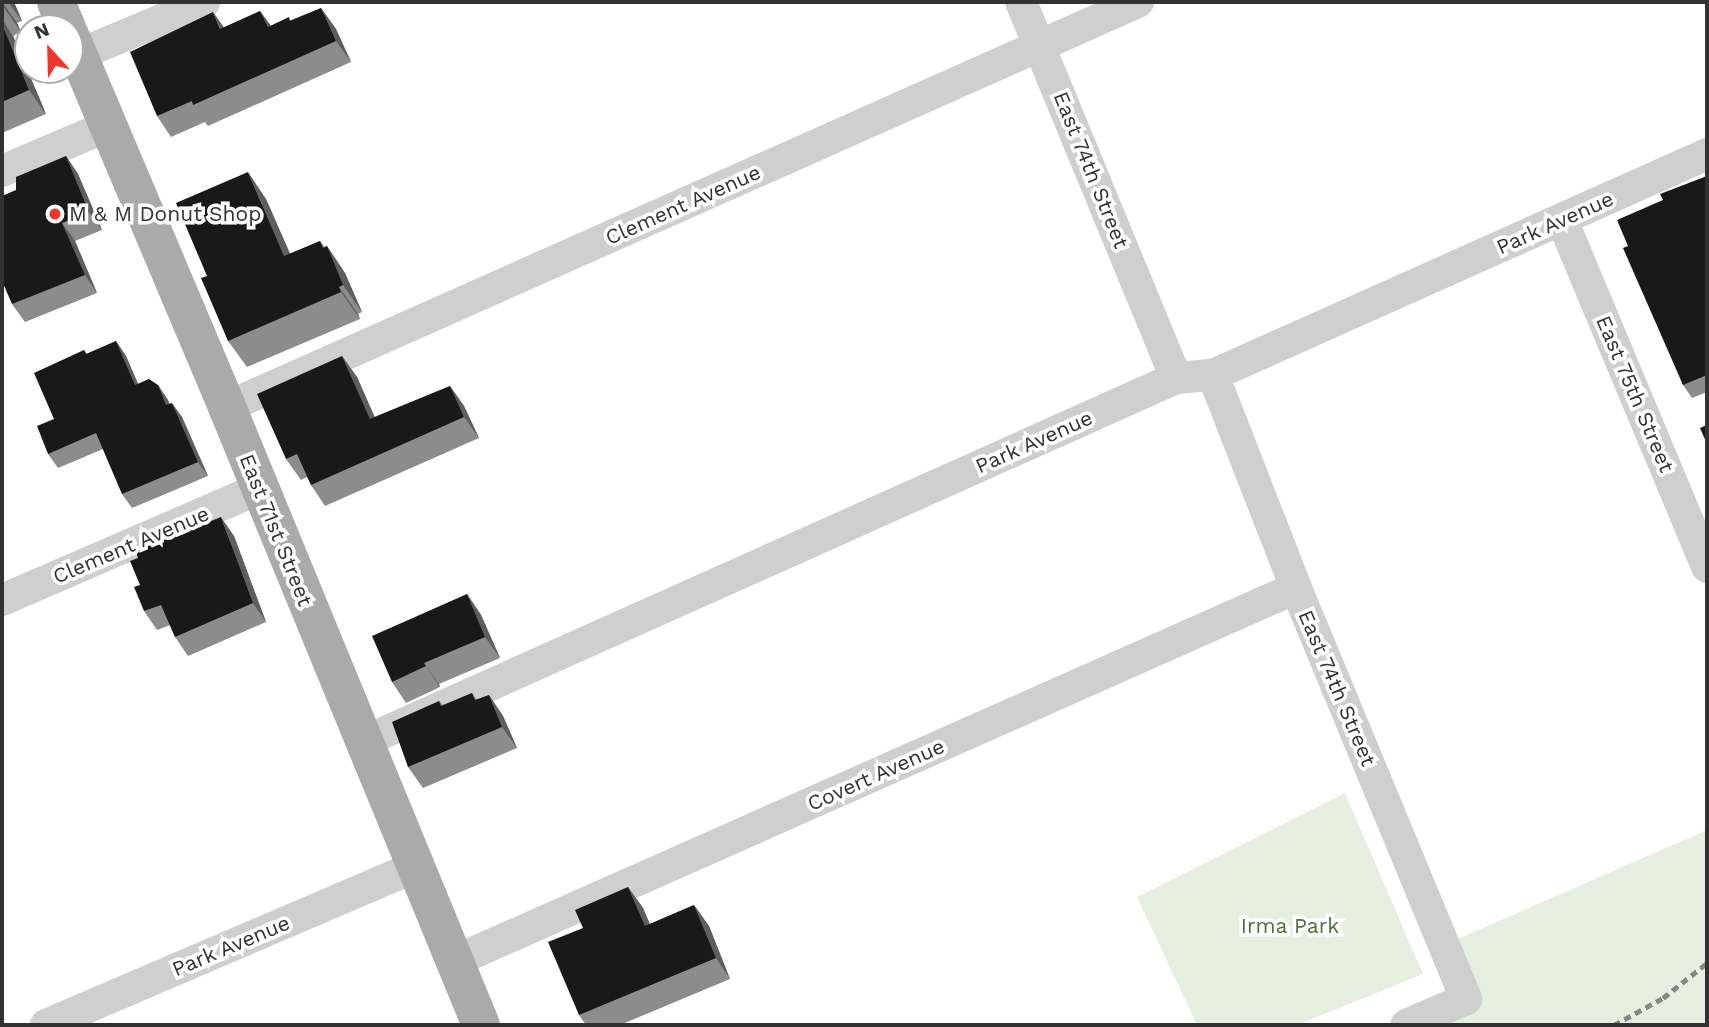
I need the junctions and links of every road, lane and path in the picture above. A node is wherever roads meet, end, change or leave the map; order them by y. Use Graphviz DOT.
graph roads {
  1 [pos="204,2"];
  2 [pos="1021,2"];
  3 [pos="1138,2"];
  4 [pos="84,36"];
  5 [pos="1040,46"];
  6 [pos="84,68"];
  7 [pos="108,126"];
  8 [pos="1707,154"];
  9 [pos="2,172"];
  10 [pos="1562,220"];
  11 [pos="1213,375"];
  12 [pos="1176,378"];
  13 [pos="227,407"];
  14 [pos="259,489"];
  15 [pos="1707,567"];
  16 [pos="1296,589"];
  17 [pos="2,600"];
  18 [pos="363,742"];
  19 [pos="415,867"];
  20 [pos="455,961"];
  21 [pos="46,1025"];
  22 [pos="481,1025"];
  23 [pos="1406,1025"];
  1 -- 4 [label="street"];
  2 -- 5 [label="street, East 74th Street"];
  3 -- 5 [label="street, Clement Avenue"];
  5 -- 12 [label="street, East 74th Street"];
  5 -- 13 [label="street, Clement Avenue"];
  6 -- 7 [label="main road, East 71st Street"];
  7 -- 9 [label="street"];
  7 -- 13 [label="main road, East 71st Street"];
  8 -- 10 [label="street, Park Avenue"];
  10 -- 11 [label="street, Park Avenue"];
  10 -- 15 [label="street, East 75th Street"];
  11 -- 12 [label="street, Park Avenue"];
  11 -- 16 [label="street, East 74th Street"];
  12 -- 18 [label="street, Park Avenue"];
  13 -- 14 [label="main road, East 71st Street"];
  14 -- 17 [label="street, Clement Avenue"];
  14 -- 18 [label="main road, East 71st Street"];
  16 -- 20 [label="street, Covert Avenue"];
  16 -- 23 [label="street, East 74th Street"];
  18 -- 19 [label="main road, East 71st Street"];
  19 -- 20 [label="main road, East 71st Street"];
  19 -- 21 [label="street, Park Avenue"];
  20 -- 22 [label="main road, East 71st Street"];
}
